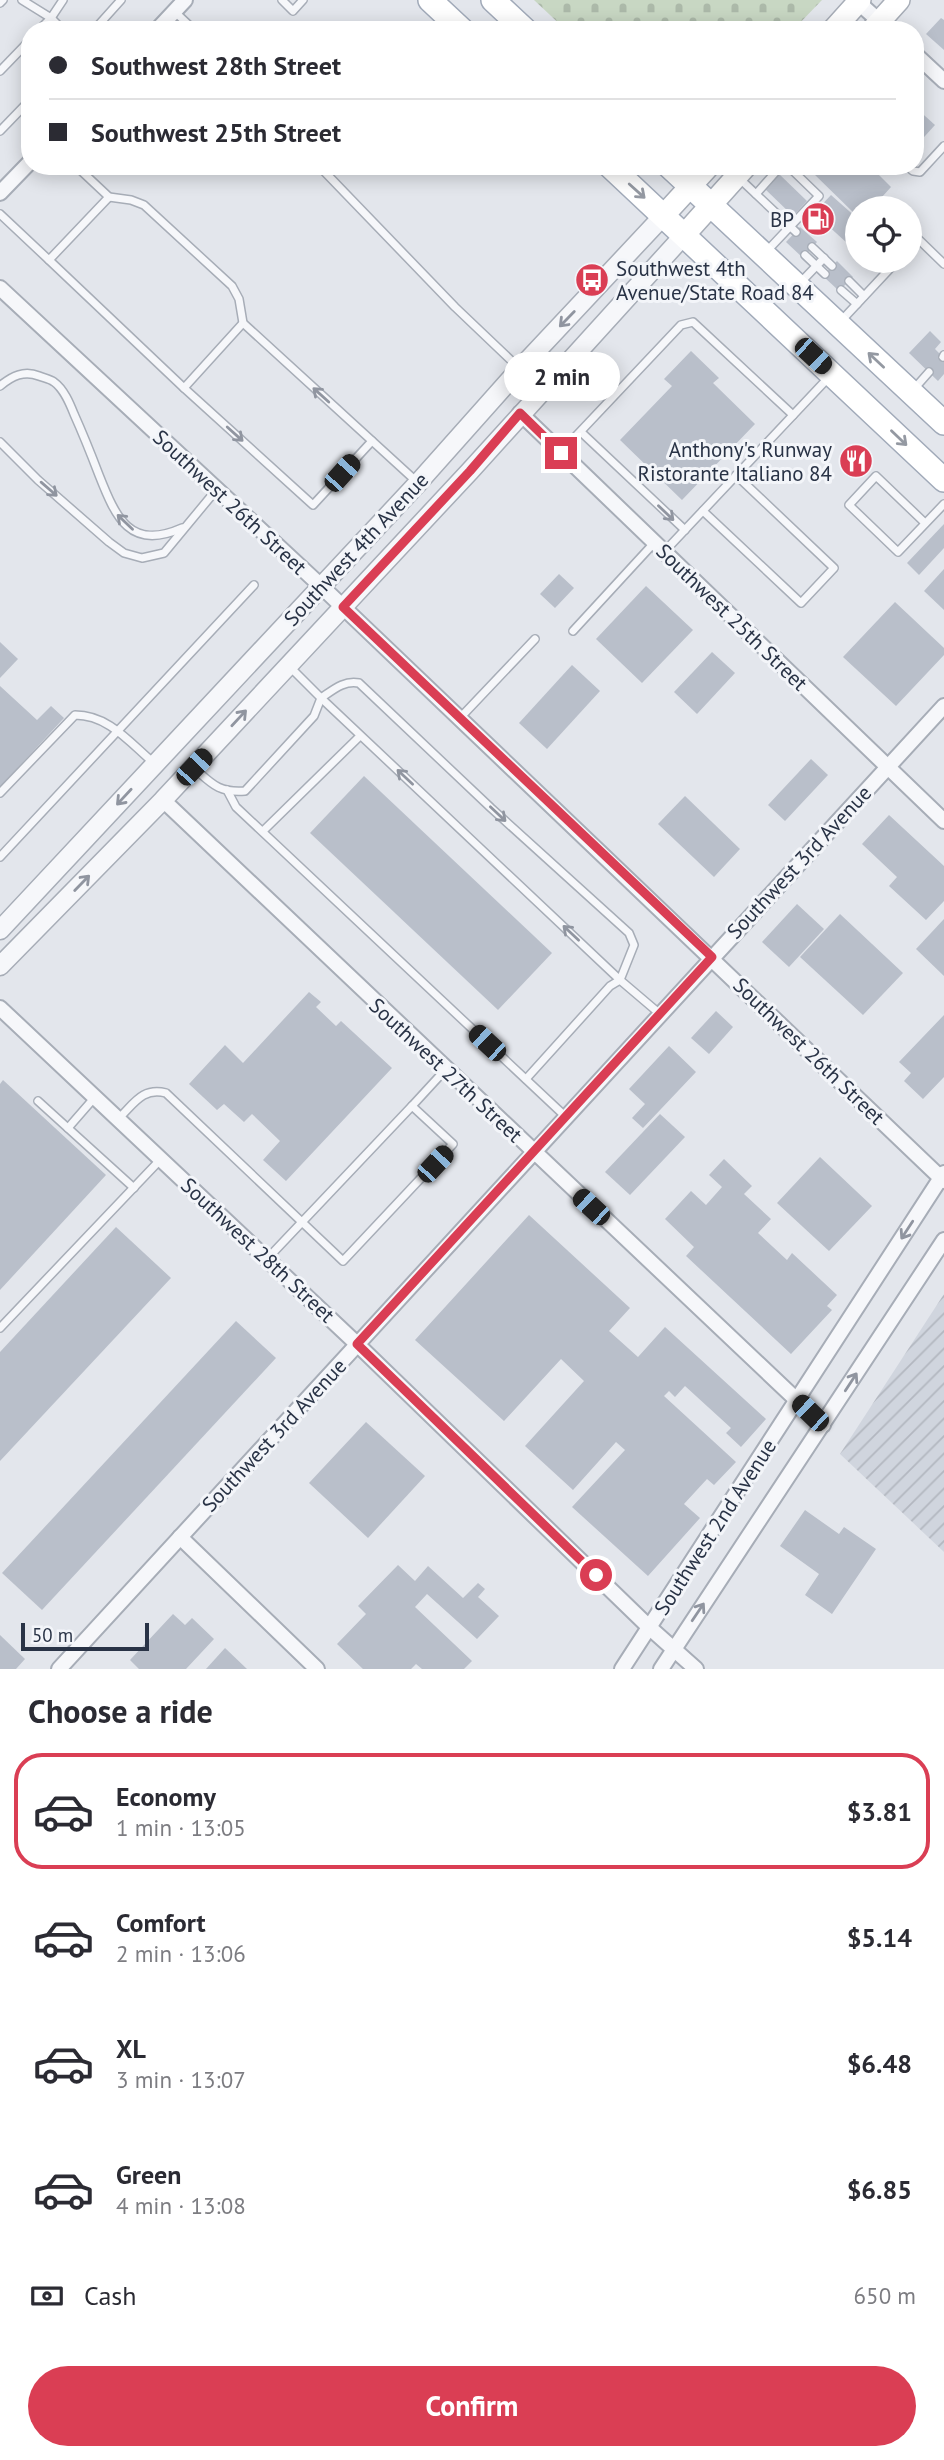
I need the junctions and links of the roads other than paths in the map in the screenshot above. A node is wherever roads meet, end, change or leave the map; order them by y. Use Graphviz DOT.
graph roads {
  1 [pos="22,0"];
  2 [pos="63,0"];
  3 [pos="121,0"];
  4 [pos="185,0"];
  5 [pos="282,0"];
  6 [pos="303,0"];
  7 [pos="430,0"];
  8 [pos="493,0"];
  9 [pos="899,0"];
  10 [pos="859,1"];
  11 [pos="174,11"];
  12 [pos="51,18"];
  13 [pos="48,21"];
  14 [pos="54,21"];
  15 [pos="102,21"];
  16 [pos="165,21"];
  17 [pos="185,21"];
  18 [pos="452,21"];
  19 [pos="515,21"];
  20 [pos="841,21"];
  21 [pos="875,21"];
  22 [pos="884,21"];
  23 [pos="21,49"];
  24 [pos="924,62"];
  25 [pos="0,71"];
  26 [pos="944,81"];
  27 [pos="21,109"];
  28 [pos="0,131"];
  29 [pos="944,146"];
  30 [pos="924,168"];
  31 [pos="21,172"];
  32 [pos="86,175"];
  33 [pos="328,175"];
  34 [pos="620,175"];
  35 [pos="679,175"];
  36 [pos="701,175"];
  37 [pos="737,175"];
  38 [pos="744,175"];
  39 [pos="773,175"];
  40 [pos="797,175"];
  41 [pos="800,178"];
  42 [pos="691,186"];
  43 [pos="792,186"];
  44 [pos="0,194"];
  45 [pos="756,194"];
  46 [pos="109,197"];
  47 [pos="778,202"];
  48 [pos="711,205"];
  49 [pos="771,209"];
  50 [pos="0,214"];
  51 [pos="664,215"];
  52 [pos="793,229"];
  53 [pos="684,234"];
  54 [pos="922,243"];
  55 [pos="813,247"];
  56 [pos="764,255"];
  57 [pos="804,256"];
  58 [pos="824,258"];
  59 [pos="49,260"];
  60 [pos="944,264"];
  61 [pos="816,266"];
  62 [pos="832,266"];
  63 [pos="886,273"];
  64 [pos="825,274"];
  65 [pos="849,281"];
  66 [pos="797,286"];
  67 [pos="0,288"];
  68 [pos="841,290"];
  69 [pos="864,296"];
  70 [pos="857,304"];
  71 [pos="243,323"];
  72 [pos="838,324"];
  73 [pos="520,369"];
  74 [pos="929,372"];
  75 [pos="832,374"];
  76 [pos="0,386"];
  77 [pos="184,388"];
  78 [pos="911,392"];
  79 [pos="520,413"];
  80 [pos="793,415"];
  81 [pos="944,423"];
  82 [pos="581,432"];
  83 [pos="372,441"];
  84 [pos="0,442"];
  85 [pos="561,453"];
  86 [pos="736,475"];
  87 [pos="944,480"];
  88 [pos="418,483"];
  89 [pos="217,489"];
  90 [pos="944,504"];
  91 [pos="703,511"];
  92 [pos="925,523"];
  93 [pos="186,526"];
  94 [pos="685,530"];
  95 [pos="660,547"];
  96 [pos="254,585"];
  97 [pos="321,586"];
  98 [pos="343,607"];
  99 [pos="573,631"];
  100 [pos="535,639"];
  101 [pos="288,666"];
  102 [pos="321,698"];
  103 [pos="944,706"];
  104 [pos="460,718"];
  105 [pos="117,731"];
  106 [pos="360,736"];
  107 [pos="155,764"];
  108 [pos="887,766"];
  109 [pos="194,767"];
  110 [pos="227,790"];
  111 [pos="0,793"];
  112 [pos="163,800"];
  113 [pos="944,821"];
  114 [pos="263,831"];
  115 [pos="0,857"];
  116 [pos="0,930"];
  117 [pos="712,957"];
  118 [pos="0,966"];
  119 [pos="620,980"];
  120 [pos="0,1007"];
  121 [pos="660,1014"];
  122 [pos="446,1069"];
  123 [pos="526,1079"];
  124 [pos="95,1097"];
  125 [pos="38,1101"];
  126 [pos="412,1106"];
  127 [pos="566,1117"];
  128 [pos="118,1119"];
  129 [pos="68,1128"];
  130 [pos="534,1153"];
  131 [pos="161,1159"];
  132 [pos="943,1177"];
  133 [pos="134,1188"];
  134 [pos="303,1222"];
  135 [pos="944,1240"];
  136 [pos="267,1259"];
  137 [pos="0,1328"];
  138 [pos="357,1344"];
  139 [pos="797,1401"];
  140 [pos="823,1425"];
  141 [pos="180,1537"];
  142 [pos="650,1628"];
  143 [pos="674,1649"];
  144 [pos="59,1669"];
  145 [pos="317,1669"];
  146 [pos="622,1669"];
  147 [pos="661,1669"];
  148 [pos="696,1669"];
  1 -- 12 [label="lane"];
  2 -- 12 [label="lane"];
  3 -- 15 [label="lane"];
  4 -- 11 [label="street"];
  5 -- 6 [label="lane"];
  7 -- 18 [label="main road"];
  8 -- 19 [label="main road"];
  9 -- 22 [label="main road"];
  10 -- 20 [label="main road"];
  10 -- 21 [label="street"];
  11 -- 16 [label="street"];
  11 -- 17 [label="lane"];
  12 -- 13 [label="lane"];
  12 -- 14 [label="lane"];
  23 -- 25 [label="lane"];
  24 -- 26 [label="street"];
  27 -- 28 [label="lane"];
  29 -- 30 [label="lane"];
  31 -- 44 [label="street"];
  32 -- 46 [label="lane"];
  33 -- 73 [label="lane"];
  34 -- 51 [label="main road, one-way"];
  35 -- 42 [label="main road"];
  36 -- 42 [label="main road, Southwest 4th Avenue"];
  37 -- 48 [label="main road, Southwest 4th Avenue"];
  38 -- 45 [label="lane"];
  39 -- 45 [label="lane"];
  40 -- 41 [label="lane"];
  41 -- 43 [label="lane"];
  41 -- 52 [label="lane"];
  42 -- 48 [label="main road"];
  42 -- 51 [label="main road, Southwest 4th Avenue"];
  45 -- 49 [label="lane"];
  46 -- 59 [label="lane"];
  46 -- 71 [label="lane"];
  47 -- 49 [label="lane"];
  48 -- 53 [label="main road, Southwest 4th Avenue"];
  48 -- 56 [label="main road"];
  49 -- 52 [label="lane"];
  50 -- 59 [label="lane"];
  51 -- 53 [label="main road"];
  51 -- 73 [label="street, Southwest 4th Avenue, one-way"];
  52 -- 56 [label="lane"];
  53 -- 75 [label="main road"];
  53 -- 79 [label="street, Southwest 4th Avenue"];
  54 -- 60 [label="lane"];
  55 -- 58 [label="lane"];
  56 -- 66 [label="main road"];
  57 -- 61 [label="lane"];
  58 -- 61 [label="lane"];
  58 -- 62 [label="lane"];
  59 -- 77 [label="lane"];
  61 -- 64 [label="lane"];
  61 -- 66 [label="lane"];
  63 -- 69 [label="lane"];
  65 -- 69 [label="lane"];
  66 -- 72 [label="main road"];
  67 -- 89 [label="street, Southwest 26th Street"];
  68 -- 70 [label="lane"];
  69 -- 70 [label="lane"];
  70 -- 72 [label="lane"];
  71 -- 77 [label="lane"];
  83 -- 71 [label="lane, one-way"];
  78 -- 72 [label="main road, one-way"];
  73 -- 88 [label="street, Southwest 4th Avenue"];
  74 -- 78 [label="lane"];
  75 -- 80 [label="lane"];
  75 -- 87 [label="main road, one-way"];
  93 -- 76 [label="lane, one-way"];
  77 -- 83 [label="lane, one-way"];
  78 -- 81 [label="main road"];
  79 -- 85 [label="street, Southwest 25th Street"];
  79 -- 98 [label="street, Southwest 4th Avenue"];
  80 -- 82 [label="lane"];
  80 -- 86 [label="lane"];
  82 -- 85 [label="lane"];
  82 -- 94 [label="lane, one-way"];
  83 -- 88 [label="lane"];
  84 -- 93 [label="lane, one-way"];
  85 -- 95 [label="street, Southwest 25th Street"];
  86 -- 91 [label="lane"];
  86 -- 91 [label="lane"];
  88 -- 97 [label="street, Southwest 4th Avenue"];
  89 -- 93 [label="lane"];
  89 -- 97 [label="street, Southwest 26th Street"];
  90 -- 92 [label="lane"];
  91 -- 94 [label="lane"];
  92 -- 92 [label="lane"];
  94 -- 95 [label="lane"];
  95 -- 99 [label="lane"];
  95 -- 108 [label="street, Southwest 25th Street"];
  96 -- 105 [label="lane"];
  97 -- 98 [label="street, Southwest 26th Street"];
  97 -- 107 [label="street, Southwest 4th Avenue"];
  98 -- 101 [label="street, Southwest 4th Avenue"];
  98 -- 104 [label="street, Southwest 26th Street"];
  100 -- 104 [label="lane"];
  101 -- 102 [label="lane"];
  109 -- 101 [label="street, Southwest 4th Avenue, one-way"];
  102 -- 106 [label="lane"];
  102 -- 110 [label="lane"];
  102 -- 119 [label="lane, one-way"];
  103 -- 108 [label="street, Southwest 3rd Avenue"];
  104 -- 117 [label="street, Southwest 26th Street"];
  105 -- 107 [label="lane"];
  105 -- 111 [label="lane"];
  105 -- 115 [label="lane"];
  106 -- 114 [label="lane"];
  119 -- 106 [label="lane, one-way"];
  107 -- 116 [label="street, Southwest 4th Avenue, one-way"];
  108 -- 113 [label="street, Southwest 25th Street"];
  108 -- 117 [label="street, Southwest 3rd Avenue"];
  109 -- 110 [label="lane"];
  109 -- 112 [label="street, Southwest 4th Avenue"];
  110 -- 114 [label="lane"];
  118 -- 112 [label="street, Southwest 4th Avenue, one-way"];
  112 -- 122 [label="street, Southwest 27th Street"];
  114 -- 123 [label="lane"];
  117 -- 121 [label="street, Southwest 3rd Avenue"];
  117 -- 132 [label="street, Southwest 26th Street"];
  119 -- 121 [label="lane"];
  119 -- 123 [label="lane"];
  120 -- 124 [label="street, Southwest 28th Street"];
  121 -- 127 [label="street, Southwest 3rd Avenue"];
  122 -- 126 [label="lane"];
  122 -- 130 [label="street, Southwest 27th Street"];
  123 -- 127 [label="lane"];
  124 -- 128 [label="street, Southwest 28th Street"];
  124 -- 129 [label="lane"];
  125 -- 129 [label="lane"];
  126 -- 134 [label="lane"];
  126 -- 134 [label="lane"];
  127 -- 130 [label="street, Southwest 3rd Avenue"];
  128 -- 131 [label="street, Southwest 28th Street"];
  128 -- 134 [label="lane"];
  129 -- 133 [label="lane"];
  130 -- 138 [label="street, Southwest 3rd Avenue"];
  130 -- 139 [label="street, Southwest 27th Street"];
  131 -- 133 [label="lane"];
  131 -- 136 [label="street, Southwest 28th Street"];
  132 -- 139 [label="street, Southwest 2nd Avenue, one-way"];
  133 -- 137 [label="lane"];
  134 -- 136 [label="lane"];
  140 -- 135 [label="street, Southwest 2nd Avenue, one-way"];
  136 -- 138 [label="street, Southwest 28th Street"];
  138 -- 141 [label="street, Southwest 3rd Avenue"];
  138 -- 142 [label="street, Southwest 28th Street"];
  139 -- 140 [label="street, Southwest 27th Street"];
  139 -- 142 [label="street, Southwest 2nd Avenue"];
  143 -- 140 [label="street, Southwest 2nd Avenue, one-way"];
  141 -- 144 [label="street, Southwest 3rd Avenue"];
  141 -- 145 [label="street"];
  142 -- 143 [label="street, Southwest 28th Street"];
  142 -- 146 [label="street, Southwest 2nd Avenue"];
  143 -- 147 [label="street, Southwest 2nd Avenue"];
  143 -- 148 [label="street, Southwest 28th Street"];
}
